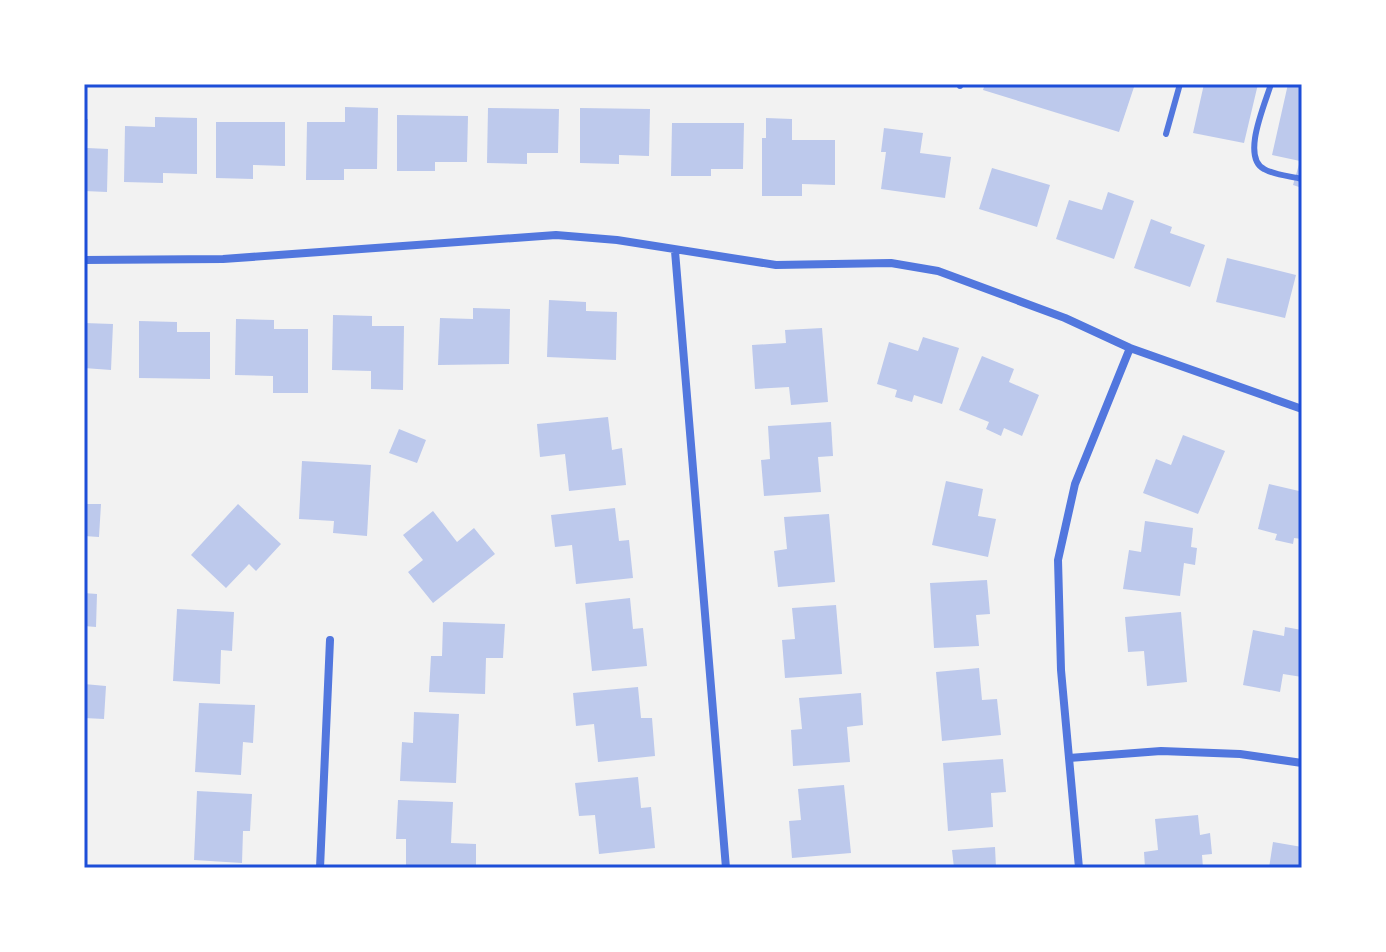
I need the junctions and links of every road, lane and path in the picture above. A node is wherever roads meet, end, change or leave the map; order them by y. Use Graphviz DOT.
graph roads {
  1 [pos="1180,84"];
  2 [pos="1271,84"];
  3 [pos="1166,134"];
  4 [pos="1302,179"];
  5 [pos="675,251"];
  6 [pos="84,260"];
  7 [pos="1130,348"];
  8 [pos="1302,409"];
  9 [pos="330,640"];
  10 [pos="1069,758"];
  11 [pos="1302,763"];
  12 [pos="320,868"];
  13 [pos="726,868"];
  14 [pos="1079,868"];
  1 -- 3 [label="lane"];
  2 -- 4 [label="lane"];
  5 -- 6 [label="street"];
  5 -- 7 [label="street"];
  5 -- 13 [label="street"];
  7 -- 8 [label="street"];
  7 -- 10 [label="street"];
  9 -- 12 [label="street"];
  10 -- 11 [label="street"];
  10 -- 14 [label="street"];
}
